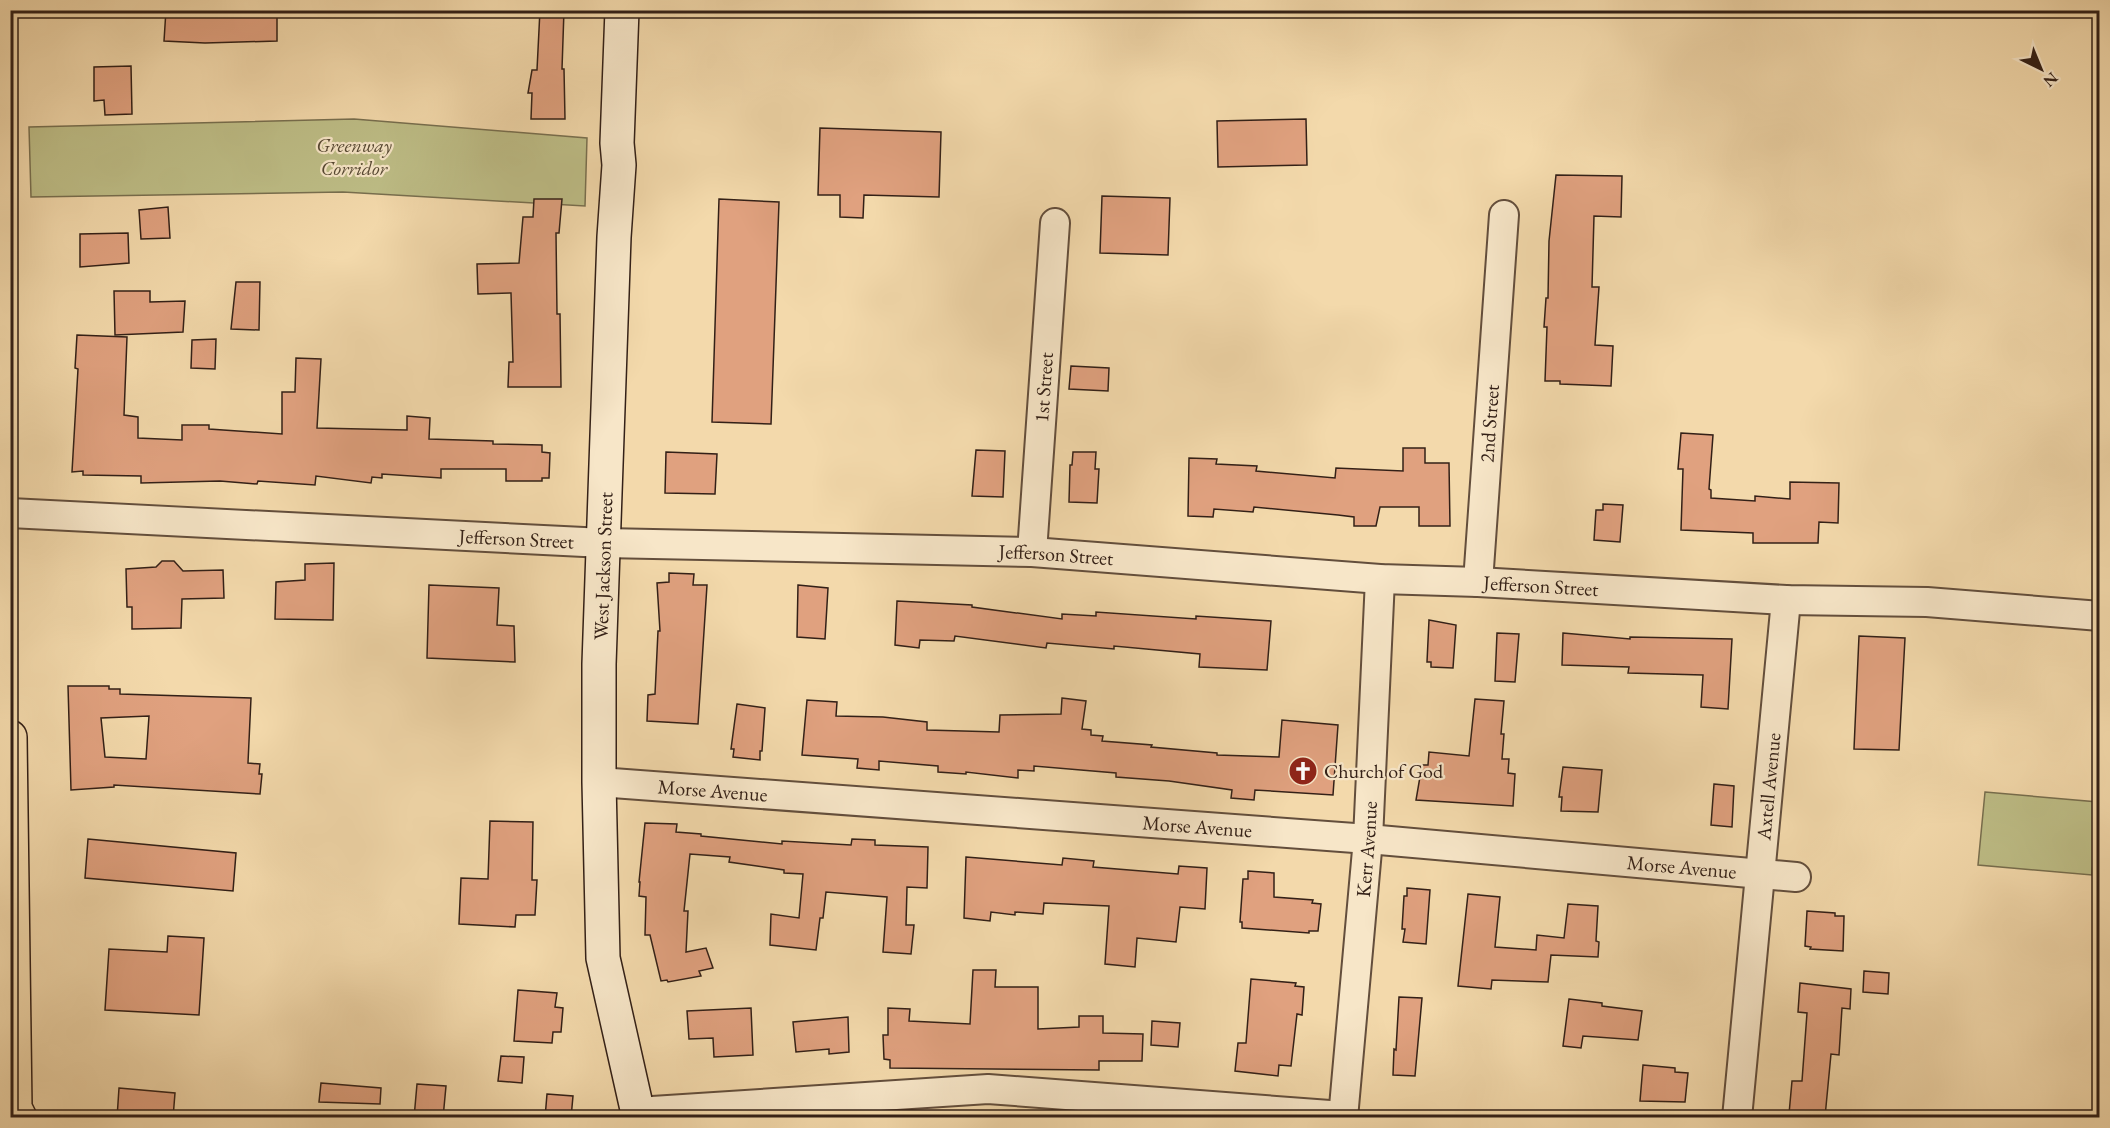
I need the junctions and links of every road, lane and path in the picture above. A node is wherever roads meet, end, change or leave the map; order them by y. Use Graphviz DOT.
graph roads {
  1 [pos="622,10"];
  2 [pos="1504,215"];
  3 [pos="1055,223"];
  4 [pos="10,513"];
  5 [pos="604,543"];
  6 [pos="1032,552"];
  7 [pos="1380,579"];
  8 [pos="1478,582"];
  9 [pos="1786,600"];
  10 [pos="2100,616"];
  11 [pos="10,737"];
  12 [pos="599,782"];
  13 [pos="1368,839"];
  14 [pos="1759,873"];
  15 [pos="1796,877"];
  16 [pos="15,1114"];
  17 [pos="638,1115"];
  18 [pos="1343,1117"];
  19 [pos="1737,1118"];
  1 -- 5 [label="street, West Jackson Street"];
  2 -- 8 [label="street, 2nd Street"];
  3 -- 6 [label="street, 1st Street"];
  4 -- 5 [label="street, Jefferson Street"];
  5 -- 6 [label="street, Jefferson Street"];
  5 -- 12 [label="street, West Jackson Street"];
  6 -- 7 [label="street, Jefferson Street"];
  7 -- 8 [label="street, Jefferson Street"];
  7 -- 13 [label="street, Kerr Avenue"];
  8 -- 9 [label="street, Jefferson Street"];
  9 -- 10 [label="street, Jefferson Street"];
  9 -- 14 [label="street, Axtell Avenue"];
  11 -- 16 [label="main road"];
  12 -- 13 [label="street, Morse Avenue"];
  12 -- 17 [label="street, West Jackson Street"];
  13 -- 14 [label="street, Morse Avenue"];
  13 -- 18 [label="street, Kerr Avenue"];
  14 -- 15 [label="street, Morse Avenue"];
  14 -- 19 [label="street, Axtell Avenue"];
  17 -- 18 [label="street"];
}
